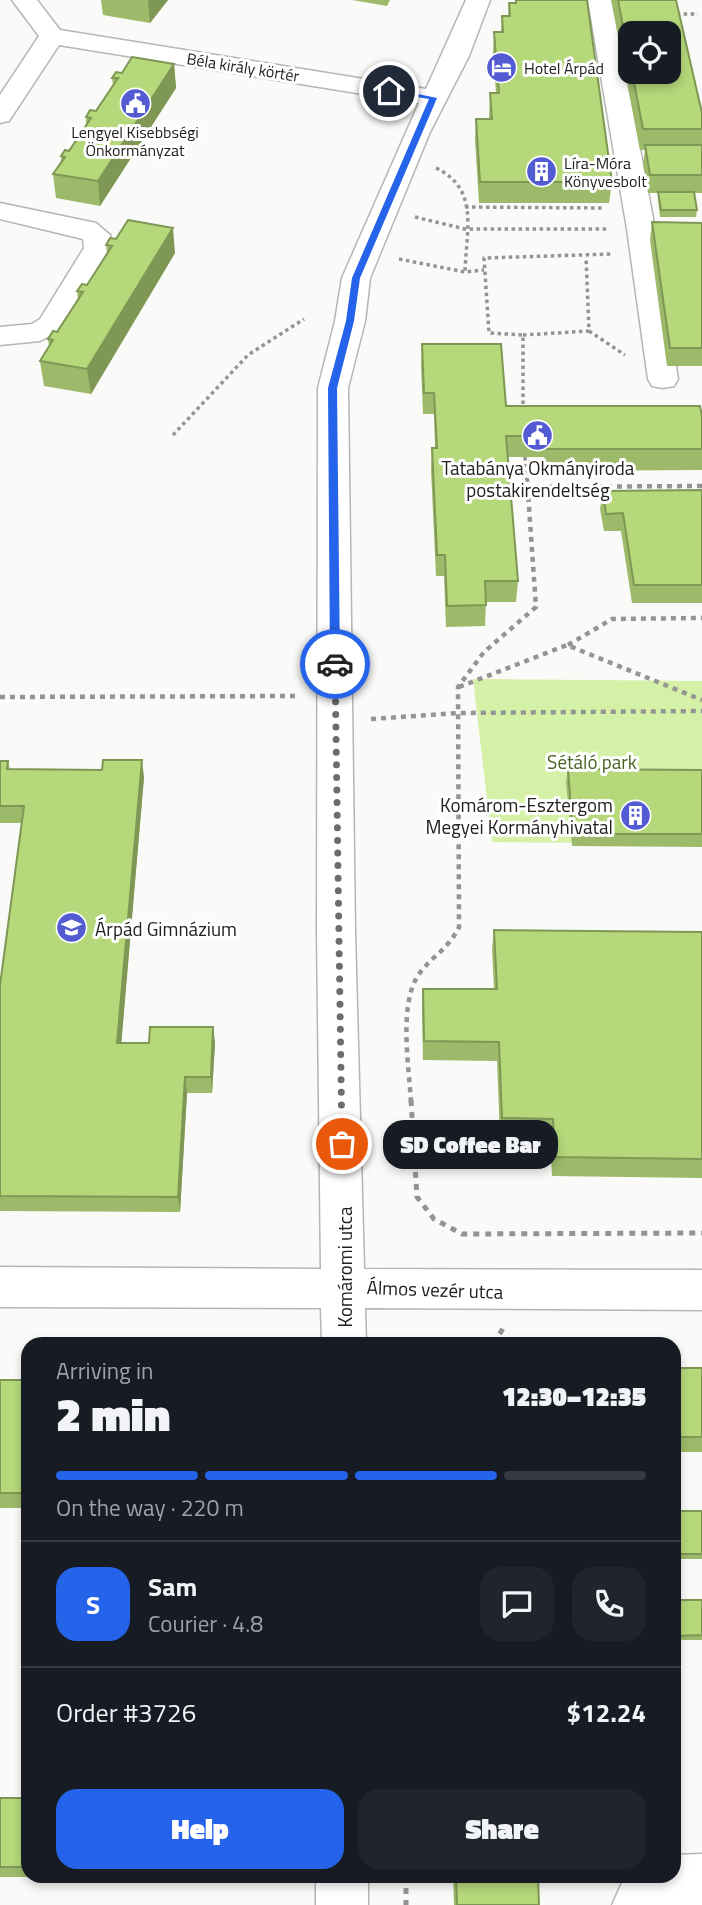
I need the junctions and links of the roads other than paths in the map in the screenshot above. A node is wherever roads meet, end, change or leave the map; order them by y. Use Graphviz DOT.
graph roads {
  1 [pos="24,0"];
  2 [pos="478,0"];
  3 [pos="600,0"];
  4 [pos="52,36"];
  5 [pos="433,98"];
  6 [pos="0,116"];
  7 [pos="0,211"];
  8 [pos="0,336"];
  9 [pos="663,379"];
  10 [pos="344,1286"];
  11 [pos="0,1287"];
  12 [pos="702,1290"];
  13 [pos="344,1337"];
  14 [pos="702,1880"];
  15 [pos="681,1881"];
  16 [pos="342,1883"];
  17 [pos="649,1883"];
  18 [pos="342,1905"];
  19 [pos="638,1905"];
  1 -- 4 [label="street"];
  2 -- 5 [label="street, Komáromi utca"];
  3 -- 9 [label="street"];
  4 -- 5 [label="street, Béla király körtér"];
  4 -- 6 [label="street"];
  5 -- 10 [label="street, Komáromi utca"];
  7 -- 8 [label="street"];
  10 -- 11 [label="street, Álmos vezér utca"];
  10 -- 12 [label="street, Álmos vezér utca"];
  10 -- 13 [label="street, Komáromi utca"];
  14 -- 15 [label="street"];
  16 -- 18 [label="street"];
  17 -- 19 [label="street"];
}
